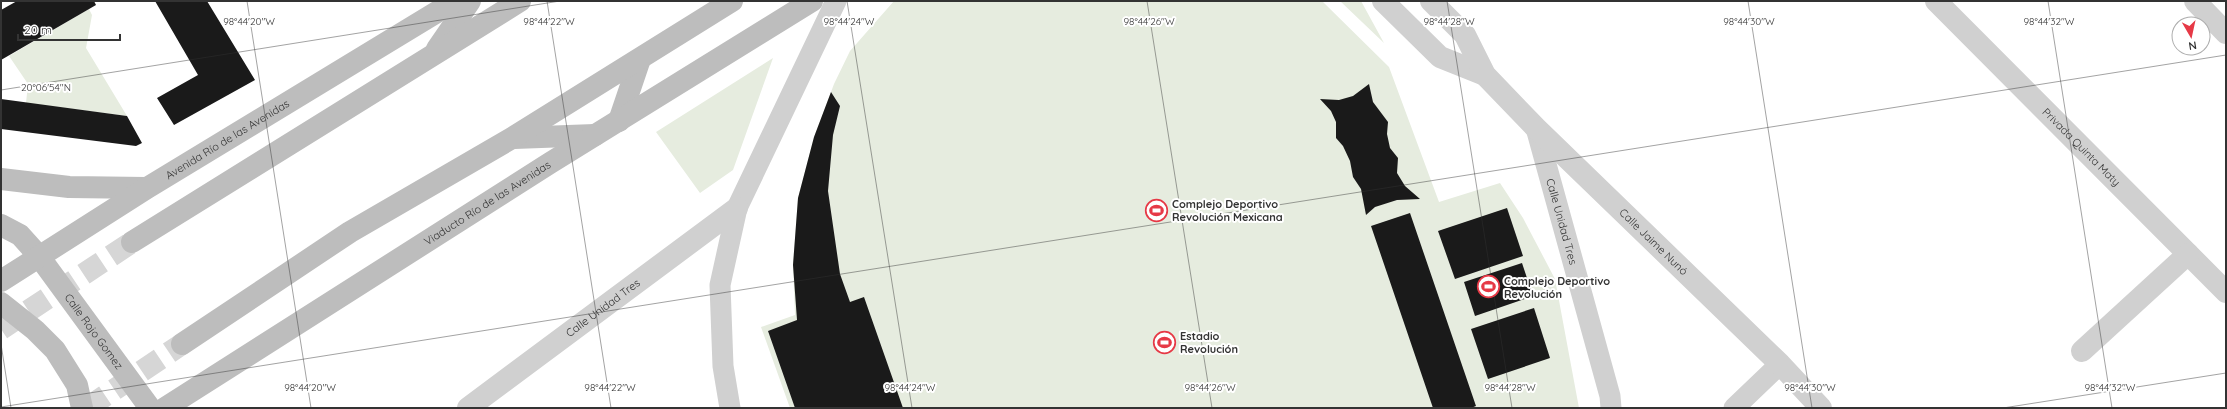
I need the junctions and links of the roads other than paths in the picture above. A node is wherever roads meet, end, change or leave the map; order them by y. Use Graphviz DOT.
graph roads {
  1 [pos="455,1"];
  2 [pos="470,1"];
  3 [pos="520,1"];
  4 [pos="732,1"];
  5 [pos="812,1"];
  6 [pos="836,1"];
  7 [pos="1382,1"];
  8 [pos="1431,1"];
  9 [pos="1936,1"];
  10 [pos="2195,1"];
  11 [pos="2226,33"];
  12 [pos="431,57"];
  13 [pos="640,59"];
  14 [pos="1485,75"];
  15 [pos="619,121"];
  16 [pos="1536,128"];
  17 [pos="597,135"];
  18 [pos="512,138"];
  19 [pos="1,178"];
  20 [pos="147,188"];
  21 [pos="737,208"];
  22 [pos="1,224"];
  23 [pos="132,242"];
  24 [pos="2188,254"];
  25 [pos="38,255"];
  26 [pos="1,281"];
  27 [pos="2226,292"];
  28 [pos="1,303"];
  29 [pos="182,344"];
  30 [pos="2082,351"];
  31 [pos="1780,364"];
  32 [pos="82,408"];
  33 [pos="150,408"];
  34 [pos="165,408"];
  35 [pos="468,408"];
  36 [pos="730,408"];
  37 [pos="1611,408"];
  38 [pos="1734,408"];
  39 [pos="1821,408"];
  1 -- 20 [label="main road, Avenida Río de las Avenidas"];
  2 -- 12 [label="main road"];
  3 -- 12 [label="main road"];
  4 -- 13 [label="main road"];
  5 -- 15 [label="main road, Viaducto Río de las Avenidas"];
  6 -- 21 [label="lane, Calle Unidad Tres"];
  7 -- 14 [label="street, Calle Jaime Nunó"];
  8 -- 14 [label="street, Calle Jaime Nunó"];
  9 -- 24 [label="street, Privada Quinta Maty"];
  10 -- 11 [label="street"];
  12 -- 23 [label="main road"];
  13 -- 15 [label="main road"];
  13 -- 18 [label="main road"];
  14 -- 16 [label="street, Calle Jaime Nunó"];
  15 -- 17 [label="main road, Viaducto Río de las Avenidas"];
  16 -- 31 [label="street, Calle Jaime Nunó"];
  16 -- 37 [label="lane, Calle Unidad Tres"];
  17 -- 18 [label="main road"];
  17 -- 34 [label="main road, Viaducto Río de las Avenidas"];
  18 -- 29 [label="main road"];
  19 -- 20 [label="main road"];
  20 -- 25 [label="main road, Avenida Río de las Avenidas"];
  21 -- 35 [label="street, Calle Unidad Tres"];
  21 -- 36 [label="lane, Calle Unidad Tres"];
  22 -- 25 [label="main road, Calle Rojo Gomez"];
  24 -- 27 [label="street, Privada Quinta Maty"];
  24 -- 30 [label="street"];
  25 -- 26 [label="main road, Avenida Río de las Avenidas"];
  25 -- 33 [label="main road, Calle Rojo Gomez"];
  28 -- 32 [label="main road"];
  31 -- 38 [label="lane"];
  31 -- 39 [label="street, Calle Jaime Nunó"];
}
